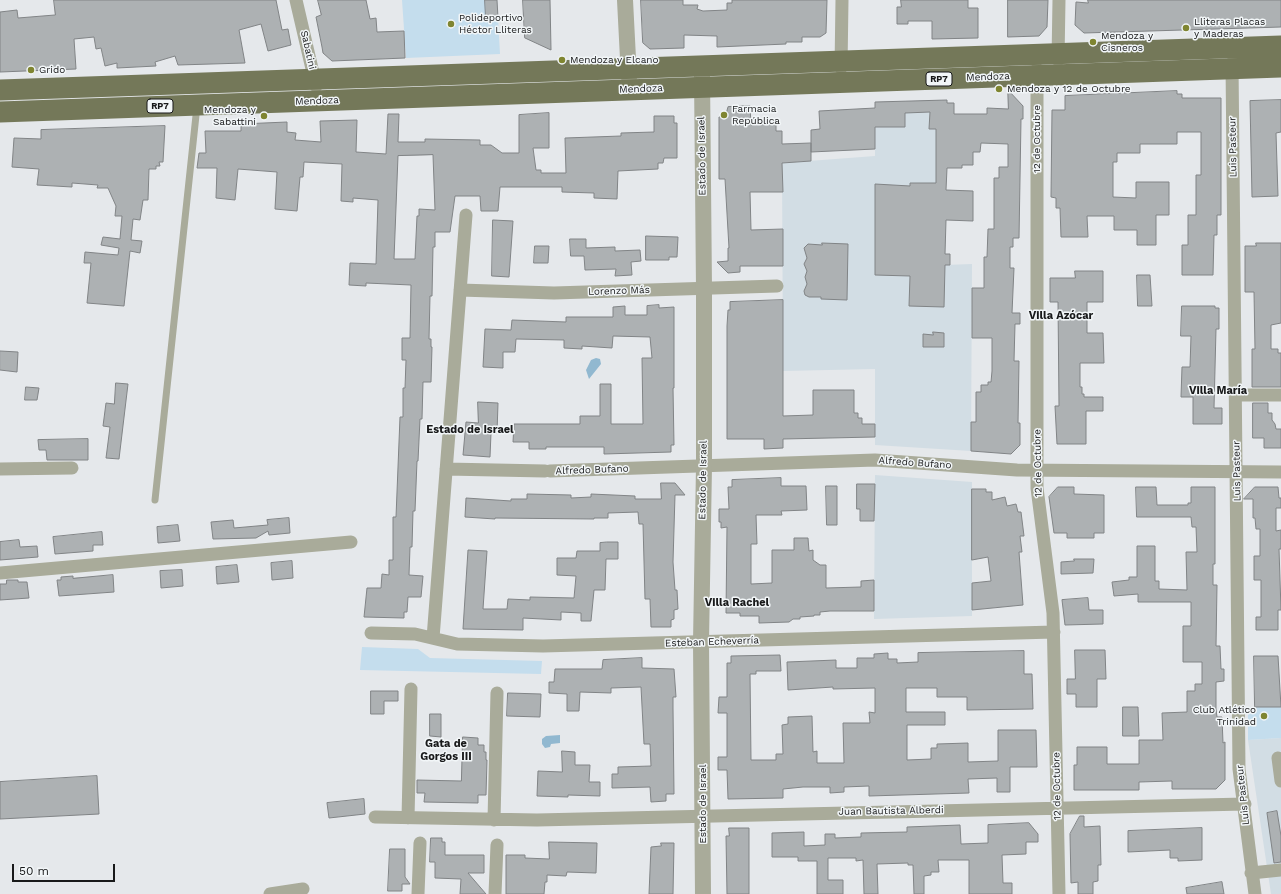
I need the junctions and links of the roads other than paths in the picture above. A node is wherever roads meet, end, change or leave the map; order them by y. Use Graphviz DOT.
graph roads {
  1 [pos="296,0"];
  2 [pos="625,0"];
  3 [pos="842,0"];
  4 [pos="1058,0"];
  5 [pos="1281,46"];
  6 [pos="1232,48"];
  7 [pos="1037,54"];
  8 [pos="1058,54"];
  9 [pos="841,61"];
  10 [pos="702,66"];
  11 [pos="1281,66"];
  12 [pos="1232,68"];
  13 [pos="628,69"];
  14 [pos="1047,75"];
  15 [pos="315,80"];
  16 [pos="840,82"];
  17 [pos="702,87"];
  18 [pos="0,90"];
  19 [pos="630,90"];
  20 [pos="320,101"];
  21 [pos="198,105"];
  22 [pos="0,112"];
  23 [pos="466,215"];
  24 [pos="777,286"];
  25 [pos="704,289"];
  26 [pos="460,290"];
  27 [pos="1236,395"];
  28 [pos="1281,395"];
  29 [pos="704,466"];
  30 [pos="72,468"];
  31 [pos="0,469"];
  32 [pos="446,469"];
  33 [pos="1037,470"];
  34 [pos="1237,471"];
  35 [pos="1281,472"];
  36 [pos="154,500"];
  37 [pos="351,542"];
  38 [pos="0,573"];
  39 [pos="1054,632"];
  40 [pos="371,633"];
  41 [pos="433,638"];
  42 [pos="701,642"];
  43 [pos="411,689"];
  44 [pos="497,693"];
  45 [pos="1278,758"];
  46 [pos="1281,781"];
  47 [pos="1244,804"];
  48 [pos="1057,808"];
  49 [pos="703,815"];
  50 [pos="375,817"];
  51 [pos="408,818"];
  52 [pos="494,820"];
  53 [pos="420,843"];
  54 [pos="497,846"];
  55 [pos="1281,870"];
  56 [pos="1251,873"];
  57 [pos="303,889"];
  58 [pos="270,894"];
  59 [pos="418,894"];
  60 [pos="495,894"];
  61 [pos="703,894"];
  62 [pos="1059,894"];
  63 [pos="1255,894"];
  1 -- 15 [label="street, Sabatini"];
  2 -- 13 [label="street"];
  3 -- 9 [label="street"];
  4 -- 8 [label="street"];
  5 -- 6 [label="main road, Mendoza / RP7"];
  6 -- 8 [label="main road, Mendoza / RP7"];
  6 -- 12 [label="street, Luis Pasteur"];
  7 -- 8 [label="main road, Mendoza / RP7"];
  7 -- 9 [label="main road, Mendoza / RP7"];
  7 -- 14 [label="street, 12 de Octubre"];
  8 -- 14 [label="street"];
  9 -- 10 [label="main road, Mendoza / RP7"];
  9 -- 16 [label="street"];
  10 -- 13 [label="main road, Mendoza / RP7"];
  10 -- 17 [label="street, Estado de Israel"];
  11 -- 12 [label="main road, Mendoza / RP7"];
  12 -- 14 [label="main road, Mendoza / RP7"];
  12 -- 27 [label="street, Luis Pasteur"];
  13 -- 15 [label="main road, Mendoza / RP7"];
  13 -- 19 [label="street"];
  14 -- 16 [label="main road, Mendoza / RP7"];
  14 -- 33 [label="street, 12 de Octubre"];
  15 -- 18 [label="main road, Mendoza / RP7"];
  15 -- 20 [label="street, Sabatini"];
  16 -- 17 [label="main road, Mendoza / RP7"];
  17 -- 19 [label="main road, Mendoza / RP7"];
  17 -- 25 [label="street, Estado de Israel"];
  19 -- 20 [label="main road, Mendoza / RP7"];
  20 -- 21 [label="main road, Mendoza / RP7"];
  21 -- 22 [label="main road, Mendoza / RP7"];
  21 -- 36 [label="lane"];
  23 -- 26 [label="street"];
  24 -- 25 [label="street, Lorenzo Más"];
  25 -- 26 [label="street, Lorenzo Más"];
  25 -- 29 [label="street, Estado de Israel"];
  26 -- 32 [label="street"];
  27 -- 28 [label="street"];
  27 -- 34 [label="street, Luis Pasteur"];
  29 -- 32 [label="street, Alfredo Bufano"];
  29 -- 33 [label="street, Alfredo Bufano"];
  29 -- 42 [label="street, Estado de Israel"];
  30 -- 31 [label="street"];
  32 -- 41 [label="street"];
  33 -- 34 [label="street, Alfredo Bufano"];
  33 -- 39 [label="street, 12 de Octubre"];
  34 -- 35 [label="street, Alfredo Bufano"];
  34 -- 47 [label="street, Luis Pasteur"];
  37 -- 38 [label="street"];
  39 -- 42 [label="street, Esteban Echeverría"];
  39 -- 48 [label="street, 12 de Octubre"];
  40 -- 41 [label="street, Esteban Echeverría"];
  41 -- 42 [label="street, Esteban Echeverría"];
  42 -- 49 [label="street, Estado de Israel"];
  43 -- 51 [label="street"];
  44 -- 52 [label="street"];
  45 -- 46 [label="street"];
  47 -- 48 [label="street, Juan Bautista Alberdi"];
  47 -- 56 [label="street, Luis Pasteur"];
  48 -- 49 [label="street, Juan Bautista Alberdi"];
  48 -- 62 [label="street, 12 de Octubre"];
  49 -- 52 [label="street, Juan Bautista Alberdi"];
  49 -- 61 [label="street, Estado de Israel"];
  50 -- 51 [label="street, Juan Bautista Alberdi"];
  51 -- 52 [label="street, Juan Bautista Alberdi"];
  53 -- 59 [label="street"];
  54 -- 60 [label="street"];
  55 -- 56 [label="street"];
  56 -- 63 [label="street, Luis Pasteur"];
  57 -- 58 [label="street"];
}
